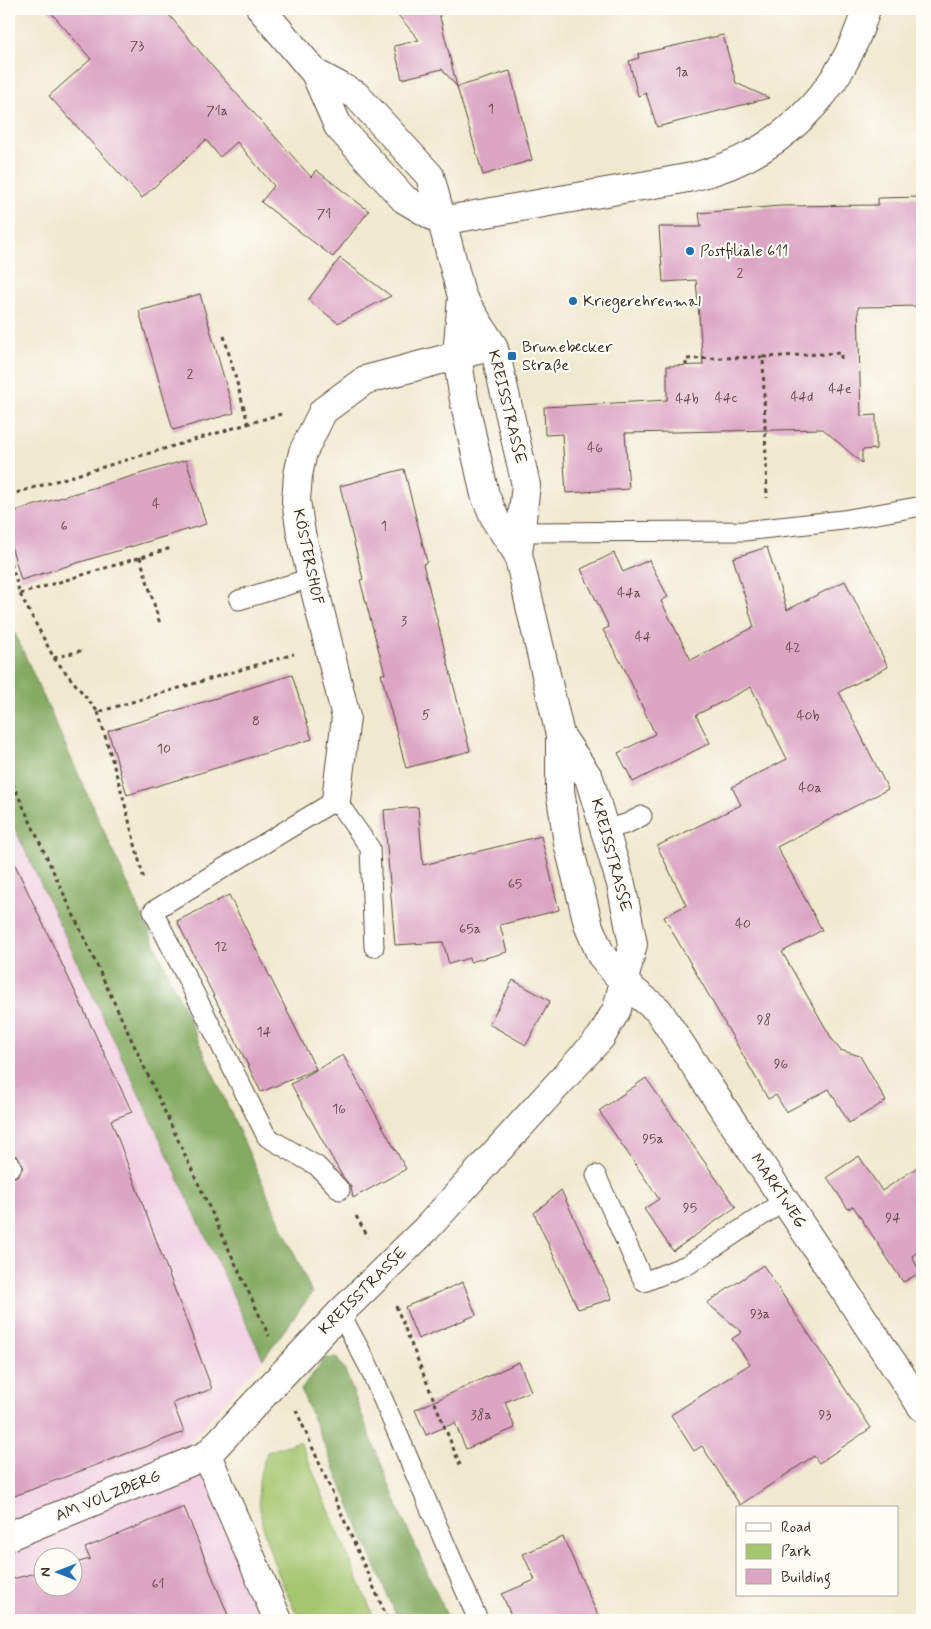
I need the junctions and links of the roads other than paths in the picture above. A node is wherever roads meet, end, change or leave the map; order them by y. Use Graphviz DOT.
graph roads {
  1 [pos="261,9"];
  2 [pos="866,9"];
  3 [pos="315,73"];
  4 [pos="441,221"];
  5 [pos="462,297"];
  6 [pos="493,346"];
  7 [pos="457,355"];
  8 [pos="922,506"];
  9 [pos="519,543"];
  10 [pos="311,578"];
  11 [pos="239,600"];
  12 [pos="560,735"];
  13 [pos="336,800"];
  14 [pos="642,816"];
  15 [pos="606,829"];
  16 [pos="374,948"];
  17 [pos="625,984"];
  18 [pos="596,1174"];
  19 [pos="340,1190"];
  20 [pos="784,1201"];
  21 [pos="340,1313"];
  22 [pos="922,1407"];
  23 [pos="207,1455"];
  24 [pos="9,1536"];
  25 [pos="278,1620"];
  26 [pos="478,1620"];
  1 -- 3 [label="street, KREISSTRASSE"];
  2 -- 4 [label="street"];
  3 -- 4 [label="street, KREISSTRASSE"];
  3 -- 4 [label="street, KREISSTRASSE"];
  4 -- 5 [label="street, KREISSTRASSE"];
  5 -- 6 [label="street, KREISSTRASSE"];
  5 -- 7 [label="street, KREISSTRASSE"];
  6 -- 7 [label="street, KÖSTERSHOF"];
  6 -- 9 [label="street, KREISSTRASSE"];
  7 -- 9 [label="street, KREISSTRASSE"];
  7 -- 10 [label="street, KÖSTERSHOF"];
  8 -- 9 [label="lane"];
  9 -- 12 [label="street, KREISSTRASSE"];
  10 -- 11 [label="lane"];
  10 -- 13 [label="street, KÖSTERSHOF"];
  12 -- 15 [label="street, KREISSTRASSE"];
  12 -- 17 [label="street, KREISSTRASSE"];
  13 -- 16 [label="lane"];
  13 -- 19 [label="lane"];
  14 -- 15 [label="lane"];
  15 -- 17 [label="street, KREISSTRASSE"];
  17 -- 20 [label="street, MARKTWEG"];
  17 -- 21 [label="street, KREISSTRASSE"];
  18 -- 20 [label="lane"];
  20 -- 22 [label="street, MARKTWEG"];
  21 -- 23 [label="street, KREISSTRASSE"];
  21 -- 26 [label="lane"];
  23 -- 24 [label="street, AM VOLZBERG"];
  23 -- 25 [label="street"];
}
